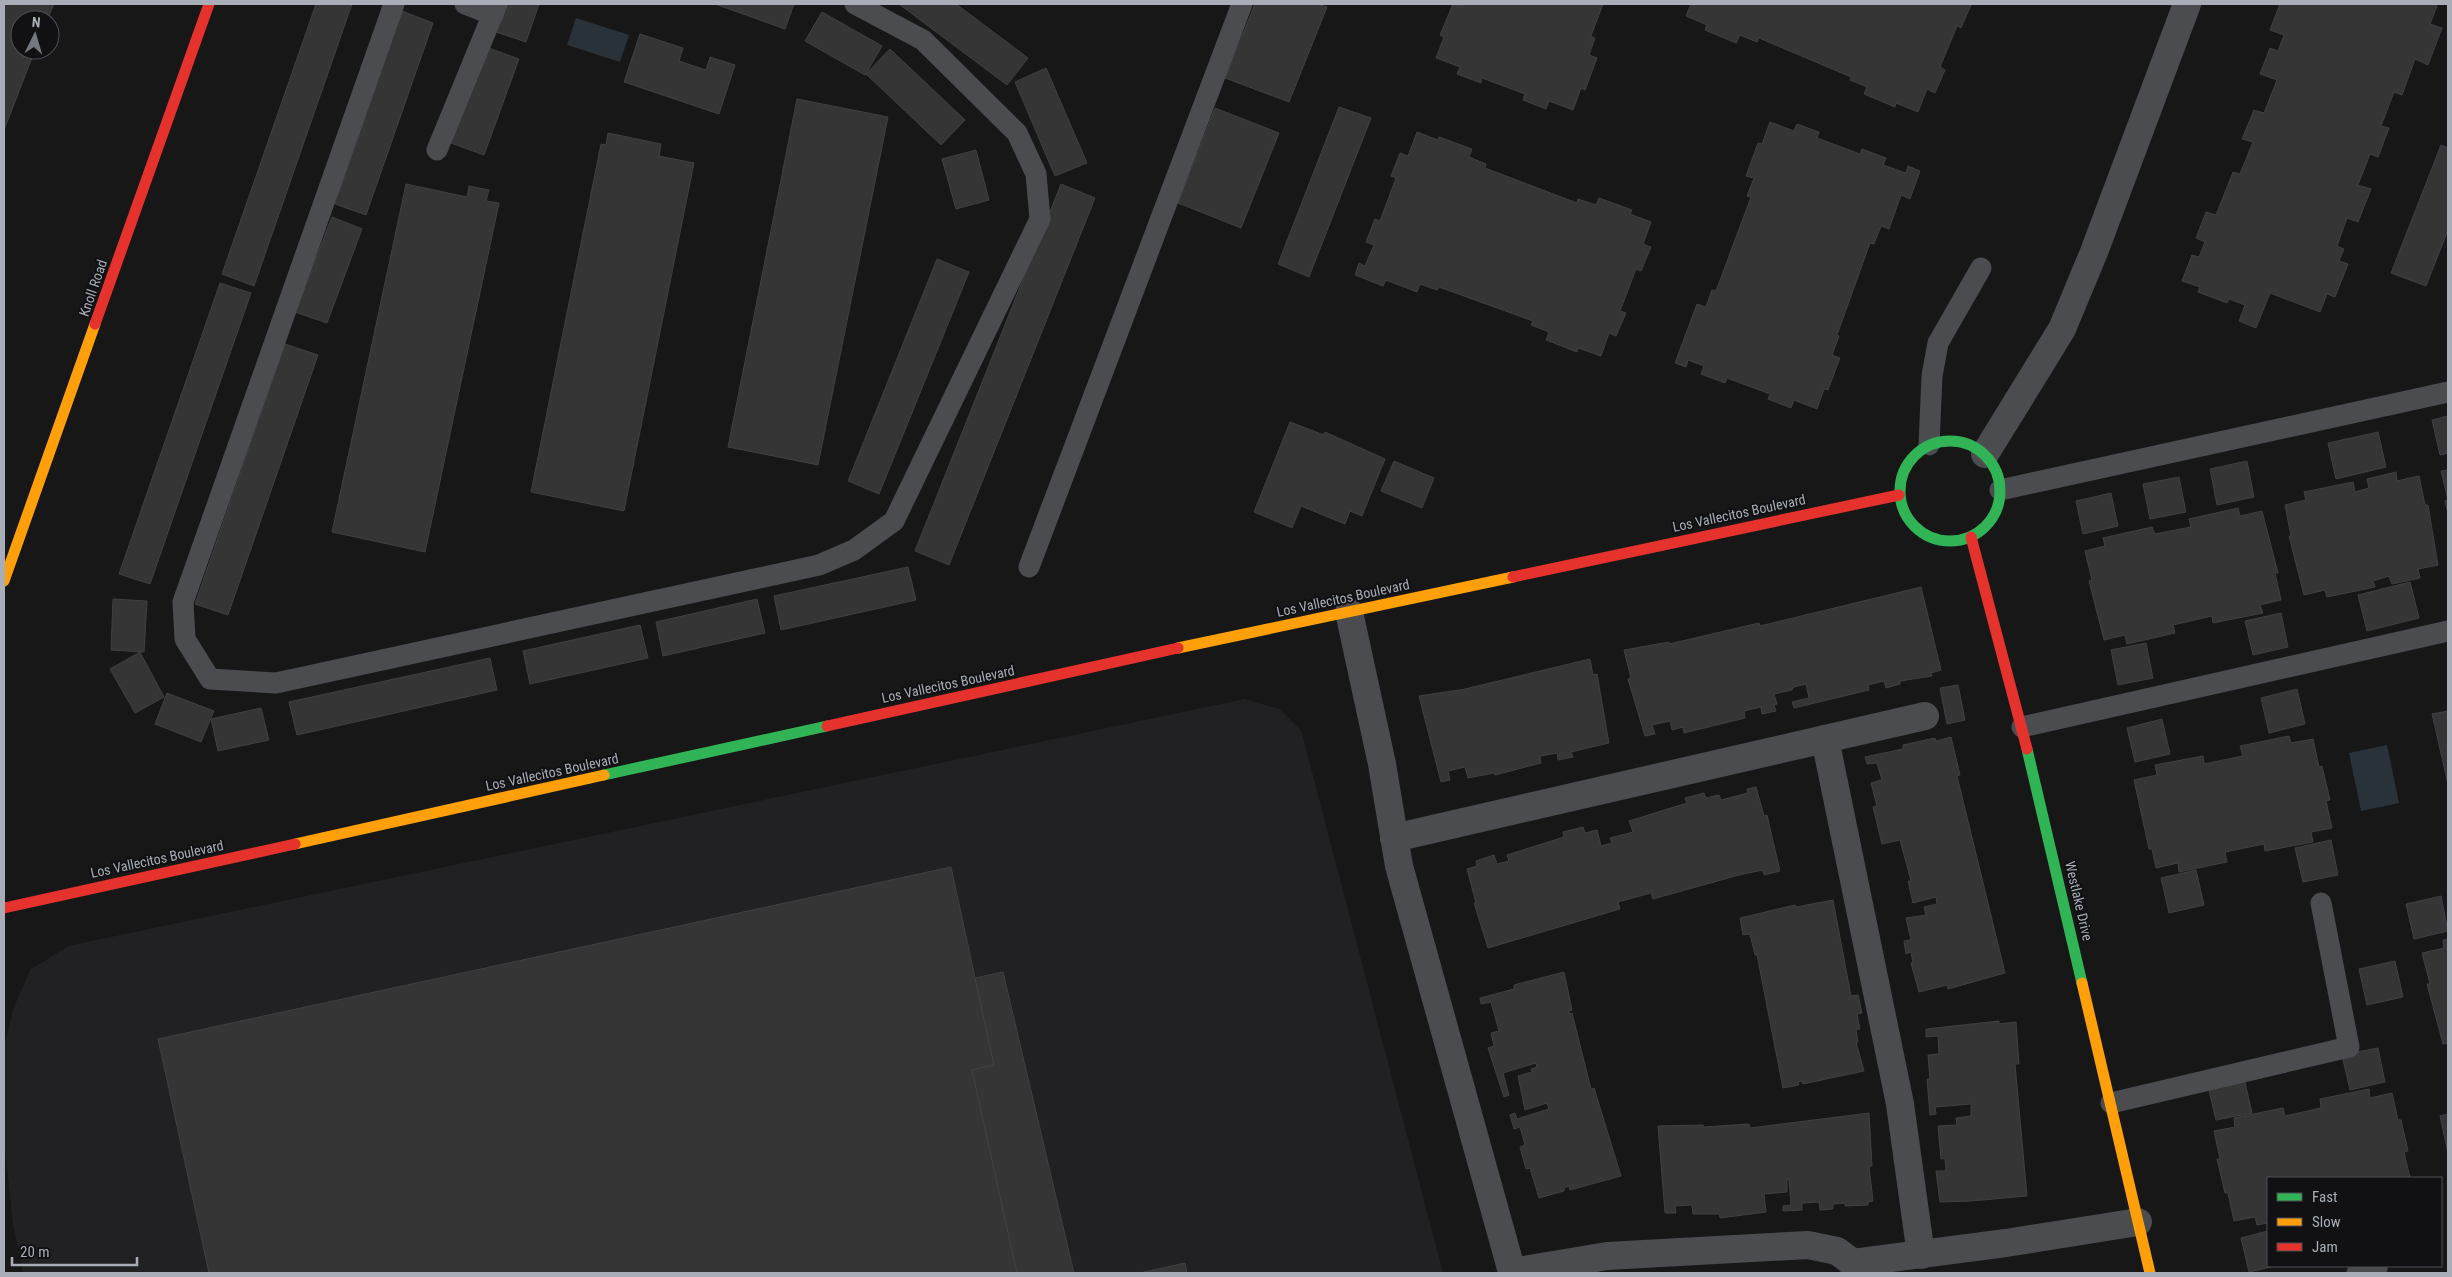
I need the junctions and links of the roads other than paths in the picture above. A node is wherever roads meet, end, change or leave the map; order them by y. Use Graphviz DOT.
graph roads {
  1 [pos="209,4"];
  2 [pos="394,4"];
  3 [pos="465,4"];
  4 [pos="855,4"];
  5 [pos="1242,4"];
  6 [pos="2187,4"];
  7 [pos="495,10"];
  8 [pos="437,150"];
  9 [pos="1981,268"];
  10 [pos="2448,392"];
  11 [pos="1929,445"];
  12 [pos="1985,454"];
  13 [pos="2000,490"];
  14 [pos="1899,495"];
  15 [pos="1970,537"];
  16 [pos="1029,567"];
  17 [pos="4,581"];
  18 [pos="1349,612"];
  19 [pos="2448,630"];
  20 [pos="1925,716"];
  21 [pos="2022,727"];
  22 [pos="1825,739"];
  23 [pos="1394,838"];
  24 [pos="2321,903"];
  25 [pos="4,908"];
  26 [pos="2111,1103"];
  27 [pos="2138,1222"];
  28 [pos="1921,1255"];
  29 [pos="1567,1268"];
  30 [pos="1854,1268"];
  31 [pos="2150,1273"];
  1 -- 17 [label="street, Knoll Road"];
  2 -- 4 [label="lane"];
  3 -- 7 [label="lane"];
  5 -- 16 [label="lane"];
  6 -- 12 [label="street"];
  7 -- 8 [label="lane"];
  9 -- 11 [label="lane"];
  10 -- 13 [label="lane"];
  11 -- 12 [label="street"];
  11 -- 14 [label="street"];
  12 -- 13 [label="street"];
  13 -- 15 [label="street"];
  14 -- 15 [label="street"];
  14 -- 18 [label="street, Los Vallecitos Boulevard"];
  15 -- 21 [label="street, Westlake Drive"];
  18 -- 23 [label="street"];
  18 -- 25 [label="street, Los Vallecitos Boulevard"];
  19 -- 21 [label="lane"];
  20 -- 22 [label="street"];
  21 -- 26 [label="street, Westlake Drive"];
  22 -- 23 [label="street"];
  22 -- 28 [label="street"];
  23 -- 29 [label="street"];
  24 -- 26 [label="lane"];
  26 -- 27 [label="street, Westlake Drive"];
  27 -- 28 [label="street"];
  27 -- 31 [label="street, Westlake Drive"];
  28 -- 30 [label="street"];
  29 -- 30 [label="street"];
}
